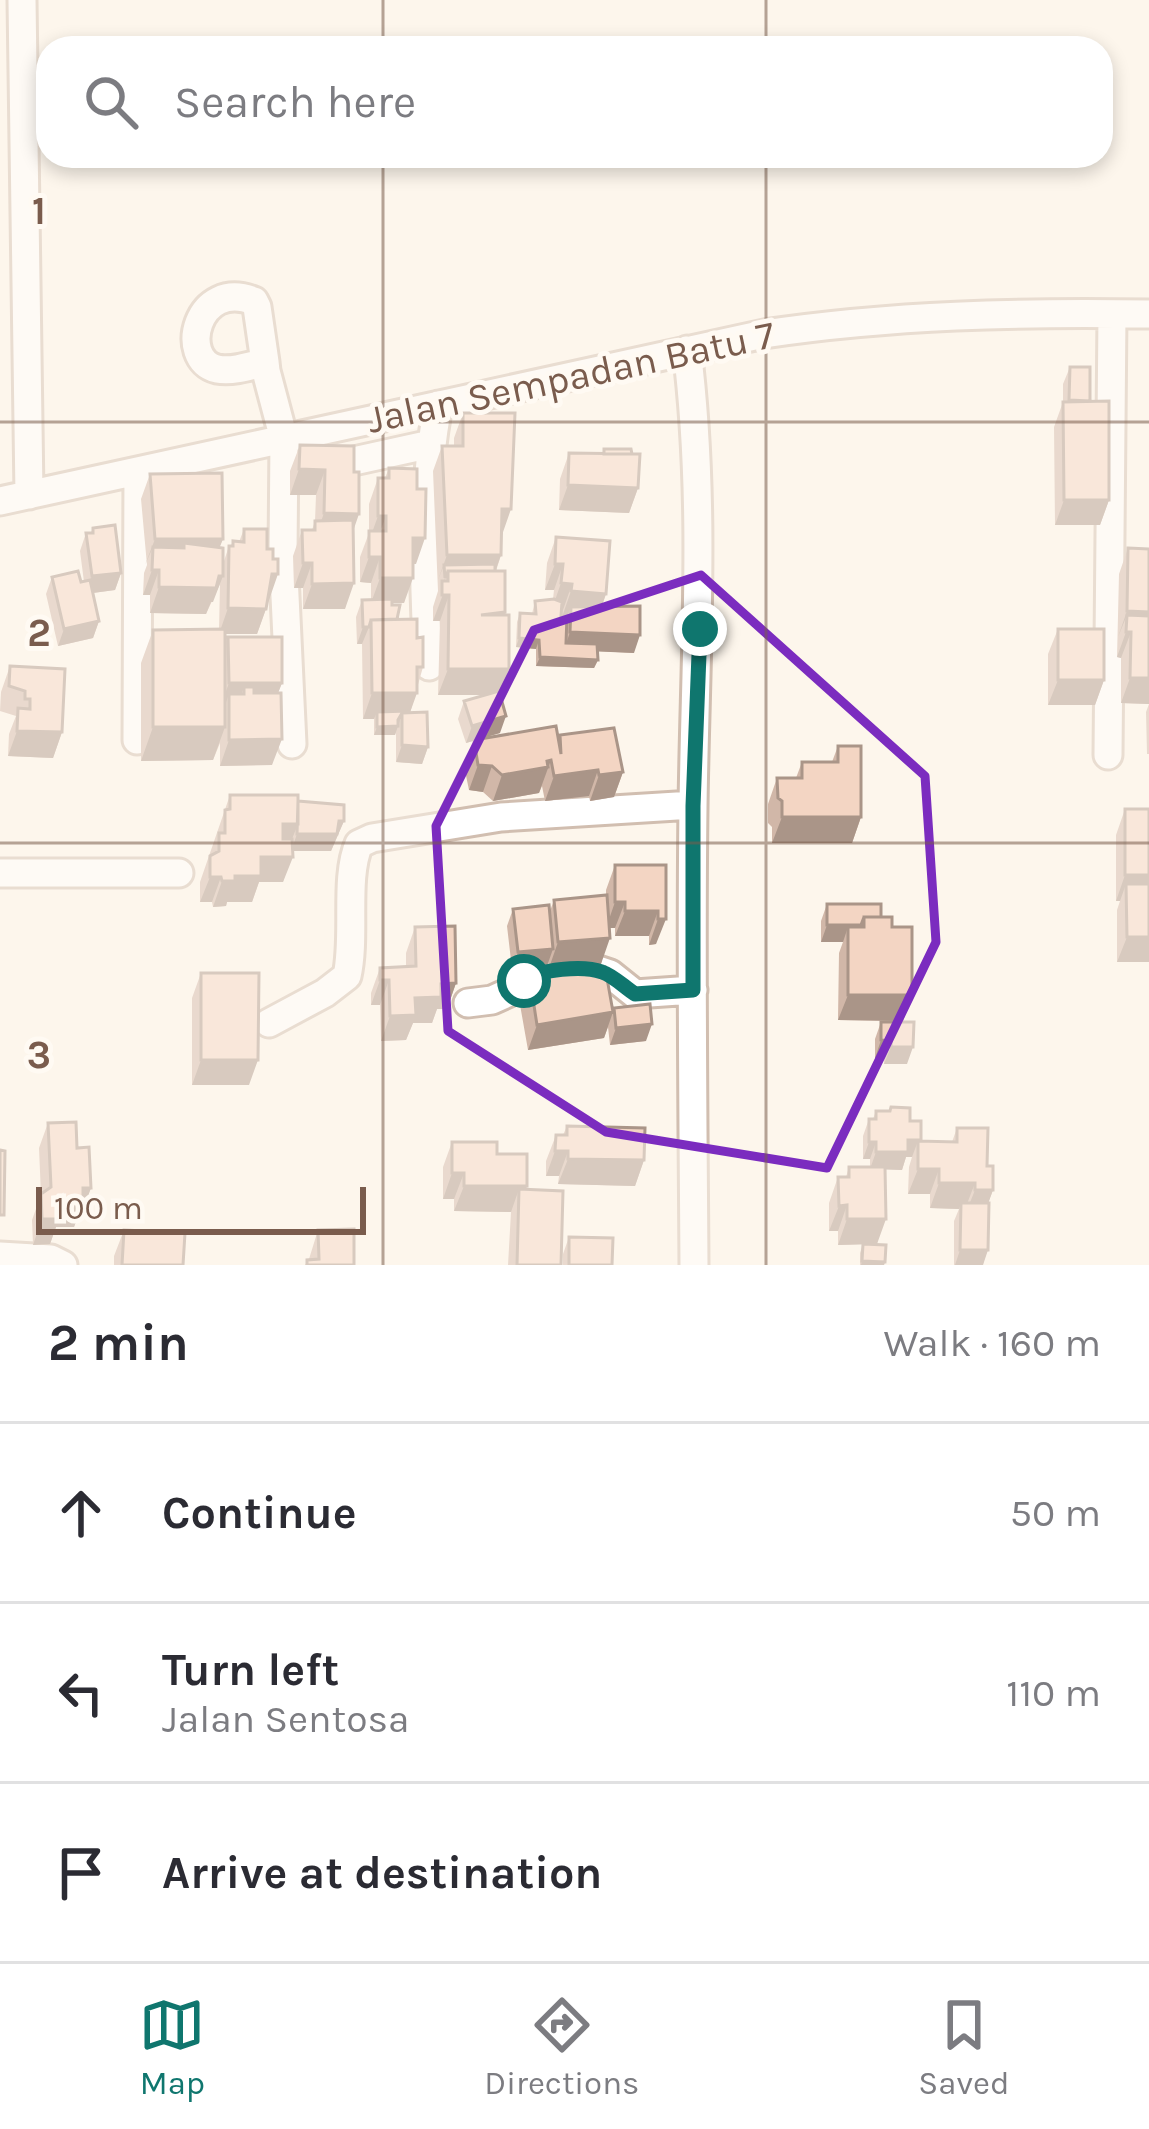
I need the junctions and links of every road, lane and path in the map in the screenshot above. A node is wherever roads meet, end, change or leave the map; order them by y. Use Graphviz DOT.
graph roads {
  1 [pos="22,0"];
  2 [pos="14,313"];
  3 [pos="1112,314"];
  4 [pos="1149,314"];
  5 [pos="688,350"];
  6 [pos="265,362"];
  7 [pos="438,405"];
  8 [pos="284,439"];
  9 [pos="431,444"];
  10 [pos="340,464"];
  11 [pos="138,471"];
  12 [pos="28,495"];
  13 [pos="0,501"];
  14 [pos="430,667"];
  15 [pos="137,740"];
  16 [pos="292,745"];
  17 [pos="1108,755"];
  18 [pos="693,806"];
  19 [pos="0,873"];
  20 [pos="179,873"];
  21 [pos="693,990"];
  22 [pos="468,1003"];
  23 [pos="268,1023"];
  24 [pos="0,1256"];
  25 [pos="63,1265"];
  26 [pos="694,1265"];
  1 -- 2 [label="street"];
  2 -- 12 [label="street"];
  3 -- 4 [label="street, Jalan Sempadan Batu 7"];
  3 -- 5 [label="street, Jalan Sempadan Batu 7"];
  3 -- 17 [label="street"];
  5 -- 7 [label="street, Jalan Sempadan Batu 7"];
  5 -- 18 [label="street"];
  6 -- 8 [label="street"];
  7 -- 8 [label="street, Jalan Sempadan Batu 7"];
  7 -- 9 [label="street"];
  8 -- 11 [label="street, Jalan Sempadan Batu 7"];
  8 -- 16 [label="street"];
  9 -- 10 [label="street"];
  9 -- 14 [label="street"];
  11 -- 12 [label="street, Jalan Sempadan Batu 7"];
  11 -- 15 [label="street"];
  12 -- 13 [label="street, Jalan Sempadan Batu 7"];
  18 -- 21 [label="street"];
  18 -- 23 [label="street"];
  19 -- 20 [label="street"];
  21 -- 22 [label="street"];
  21 -- 26 [label="street"];
  24 -- 25 [label="street"];
}
